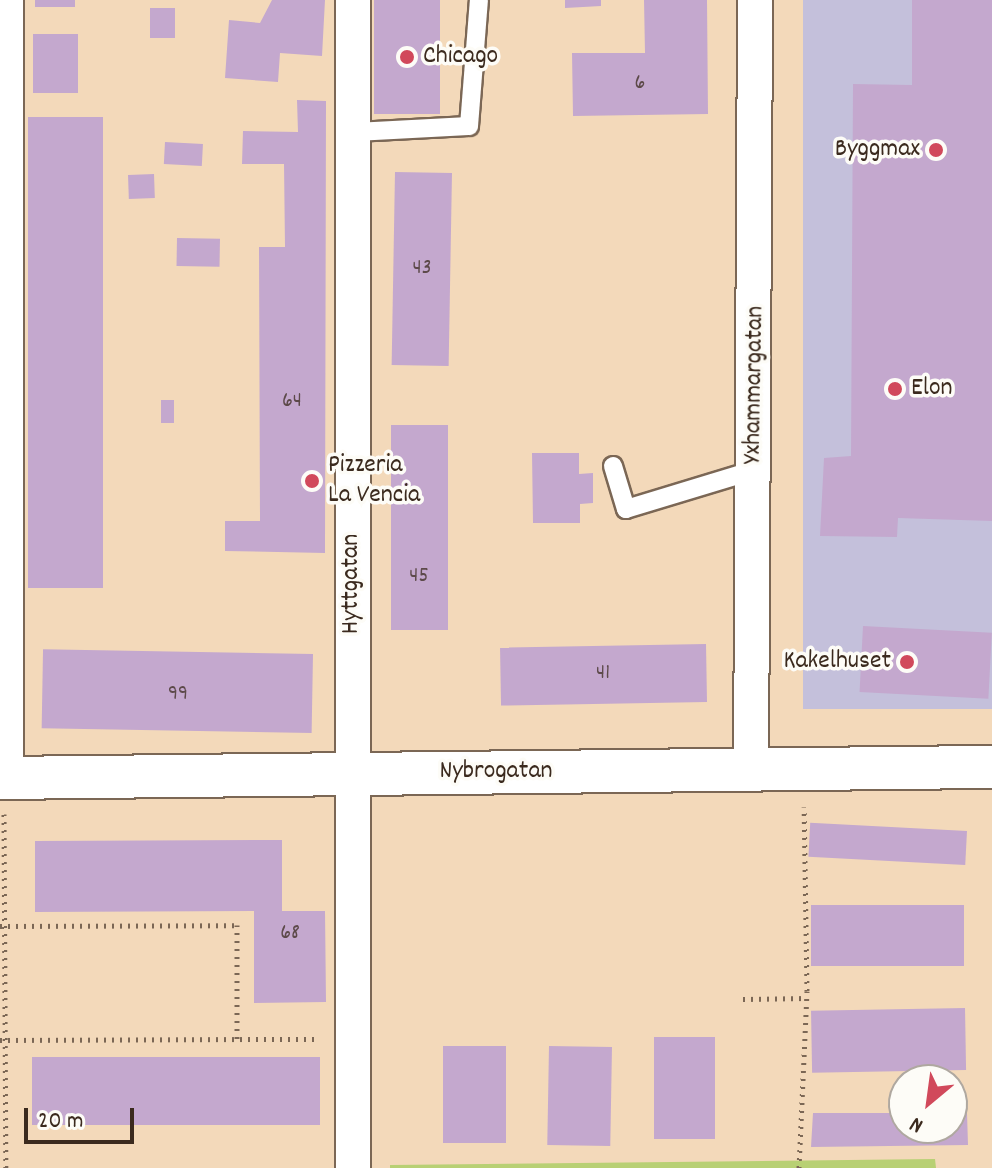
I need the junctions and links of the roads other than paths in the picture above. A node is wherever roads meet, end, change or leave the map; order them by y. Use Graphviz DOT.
graph roads {
  1 [pos="6,0"];
  2 [pos="353,0"];
  3 [pos="479,0"];
  4 [pos="755,0"];
  5 [pos="355,132"];
  6 [pos="613,466"];
  7 [pos="754,470"];
  8 [pos="992,767"];
  9 [pos="751,771"];
  10 [pos="351,773"];
  11 [pos="3,787"];
  12 [pos="353,1168"];
  1 -- 11 [label="street"];
  2 -- 5 [label="street, Hyttgatan"];
  3 -- 5 [label="lane"];
  4 -- 7 [label="street, Yxhammargatan"];
  5 -- 10 [label="street, Hyttgatan"];
  6 -- 7 [label="lane"];
  7 -- 9 [label="street, Yxhammargatan"];
  8 -- 9 [label="street, Nybrogatan"];
  9 -- 10 [label="street, Nybrogatan"];
  10 -- 11 [label="street, Nybrogatan"];
  10 -- 12 [label="street, Hyttgatan"];
}
